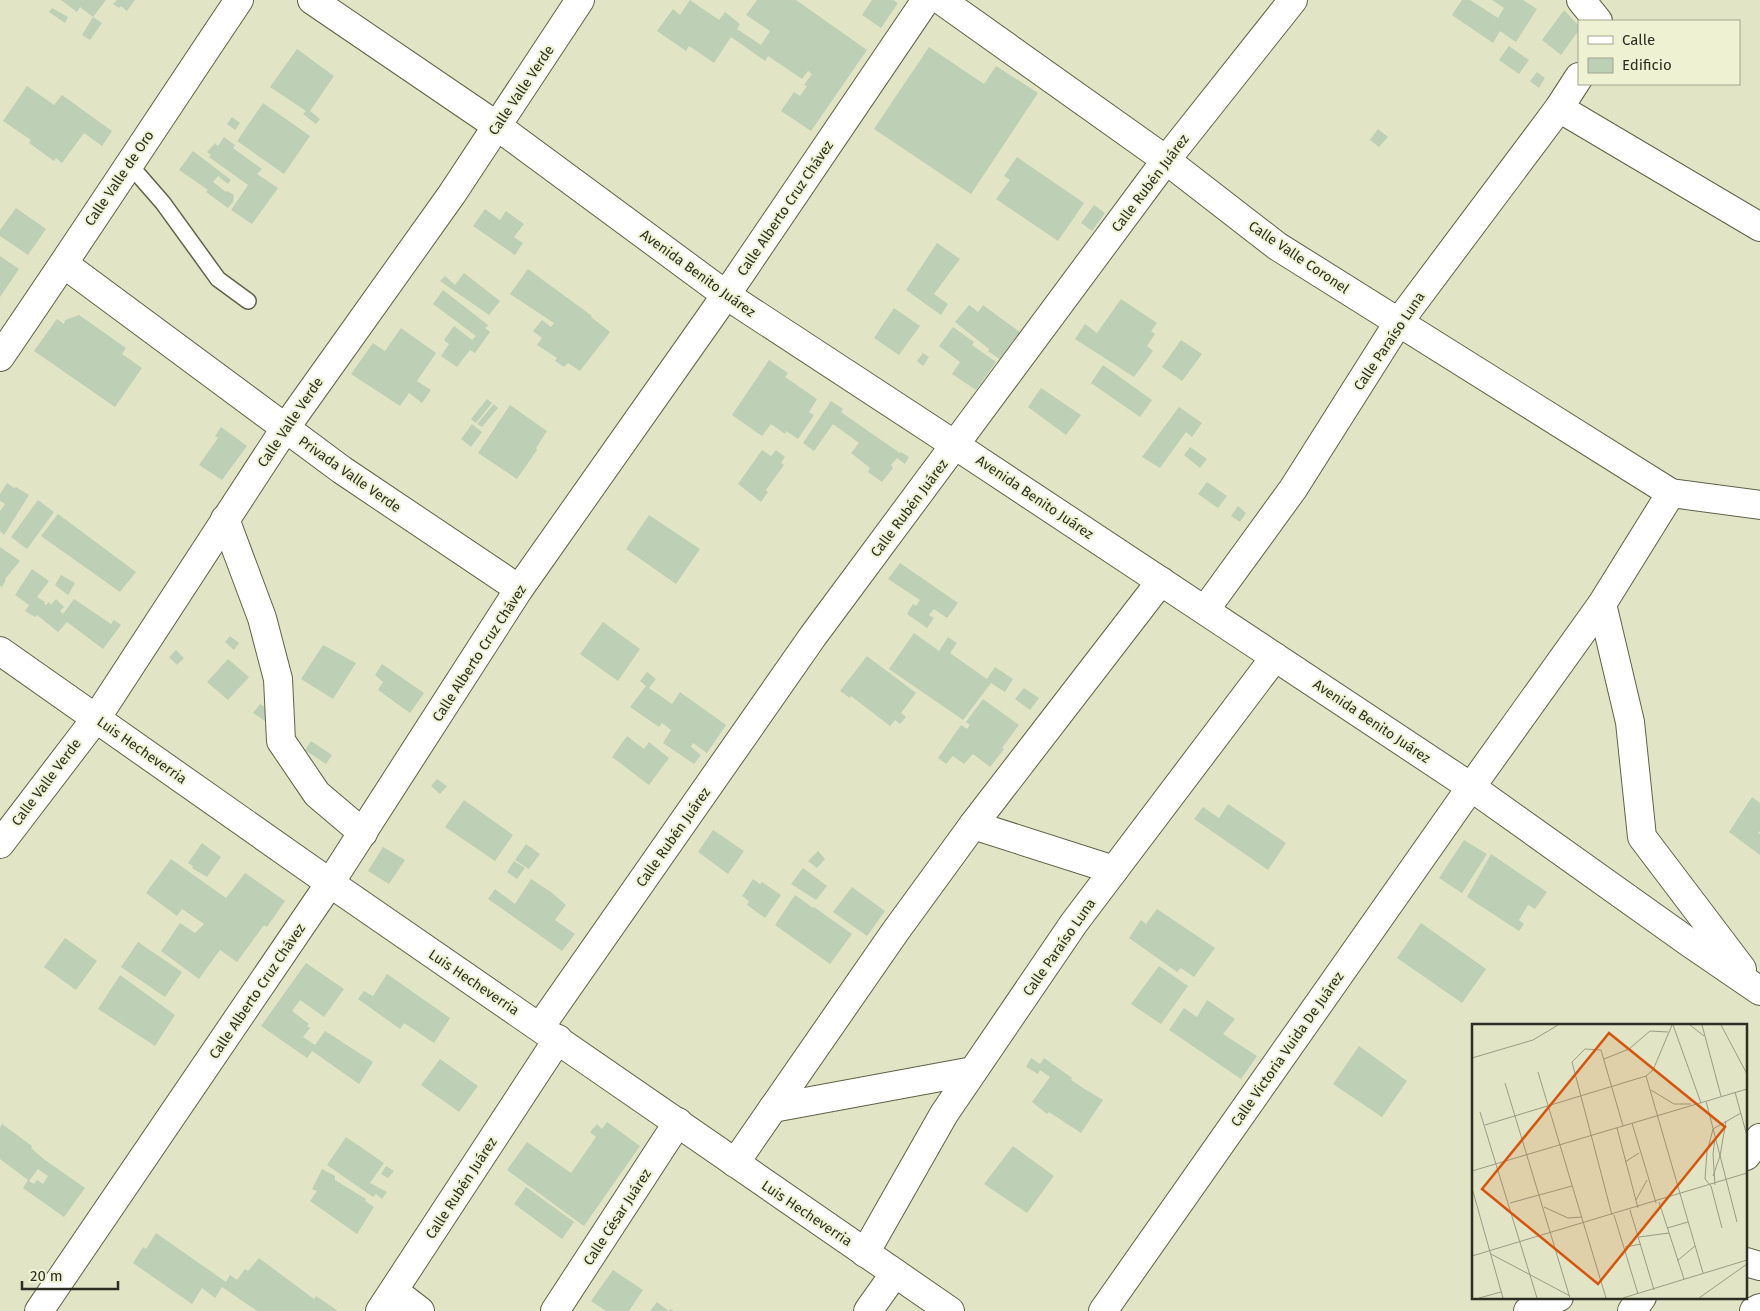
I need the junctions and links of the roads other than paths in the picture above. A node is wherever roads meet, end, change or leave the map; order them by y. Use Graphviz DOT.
graph roads {
  1 [pos="238,0"];
  2 [pos="312,0"];
  3 [pos="580,0"];
  4 [pos="926,0"];
  5 [pos="941,0"];
  6 [pos="1293,0"];
  7 [pos="1581,0"];
  8 [pos="1597,20"];
  9 [pos="1578,80"];
  10 [pos="1559,108"];
  11 [pos="497,126"];
  12 [pos="1166,160"];
  13 [pos="129,164"];
  14 [pos="1760,227"];
  15 [pos="64,264"];
  16 [pos="726,295"];
  17 [pos="248,302"];
  18 [pos="1398,323"];
  19 [pos="0,357"];
  20 [pos="286,427"];
  21 [pos="955,445"];
  22 [pos="1671,493"];
  23 [pos="1760,506"];
  24 [pos="225,519"];
  25 [pos="1161,581"];
  26 [pos="519,589"];
  27 [pos="1602,604"];
  28 [pos="1205,610"];
  29 [pos="0,651"];
  30 [pos="1275,657"];
  31 [pos="97,717"];
  32 [pos="1471,786"];
  33 [pos="973,825"];
  34 [pos="363,832"];
  35 [pos="0,844"];
  36 [pos="1114,870"];
  37 [pos="330,883"];
  38 [pos="1760,991"];
  39 [pos="549,1033"];
  40 [pos="974,1070"];
  41 [pos="773,1108"];
  42 [pos="678,1122"];
  43 [pos="1760,1138"];
  44 [pos="1748,1153"];
  45 [pos="735,1164"];
  46 [pos="865,1253"];
  47 [pos="894,1273"];
  48 [pos="1557,1298"];
  49 [pos="387,1301"];
  50 [pos="1760,1308"];
  51 [pos="39,1311"];
  52 [pos="420,1311"];
  53 [pos="555,1311"];
  54 [pos="868,1311"];
  55 [pos="950,1311"];
  56 [pos="1103,1311"];
  57 [pos="1528,1311"];
  58 [pos="1754,1311"];
  1 -- 13 [label="street, Calle Valle de Oro"];
  2 -- 11 [label="street, Avenida Benito Juárez"];
  3 -- 11 [label="street, Calle Valle Verde"];
  4 -- 16 [label="street, Calle Alberto Cruz Chávez"];
  5 -- 12 [label="street, Calle Valle Coronel"];
  6 -- 12 [label="street, Calle Rubén Juárez"];
  7 -- 8 [label="street"];
  9 -- 10 [label="street, Calle Paraíso Luna"];
  10 -- 14 [label="street"];
  10 -- 18 [label="street, Calle Paraíso Luna"];
  11 -- 16 [label="street, Avenida Benito Juárez"];
  11 -- 20 [label="street, Calle Valle Verde"];
  12 -- 18 [label="street, Calle Valle Coronel"];
  12 -- 21 [label="street, Calle Rubén Juárez"];
  13 -- 15 [label="street, Calle Valle de Oro"];
  13 -- 17 [label="lane"];
  15 -- 19 [label="street, Calle Valle de Oro"];
  15 -- 20 [label="street, Privada Valle Verde"];
  16 -- 21 [label="street, Avenida Benito Juárez"];
  16 -- 26 [label="street, Calle Alberto Cruz Chávez"];
  18 -- 22 [label="street, Calle Valle Coronel"];
  18 -- 28 [label="street, Calle Paraíso Luna"];
  20 -- 24 [label="street, Calle Valle Verde"];
  20 -- 26 [label="street, Privada Valle Verde"];
  21 -- 25 [label="street, Avenida Benito Juárez"];
  21 -- 39 [label="street, Calle Rubén Juárez"];
  22 -- 23 [label="street"];
  22 -- 27 [label="street, Calle Victoria Vuida De Juárez"];
  24 -- 31 [label="street, Calle Valle Verde"];
  24 -- 34 [label="street"];
  25 -- 28 [label="street, Avenida Benito Juárez"];
  25 -- 33 [label="street"];
  26 -- 34 [label="street, Calle Alberto Cruz Chávez"];
  27 -- 32 [label="street, Calle Victoria Vuida De Juárez"];
  27 -- 38 [label="street"];
  28 -- 30 [label="street, Avenida Benito Juárez"];
  29 -- 31 [label="street, Luis Hecheverria"];
  30 -- 32 [label="street, Avenida Benito Juárez"];
  30 -- 36 [label="street, Calle Paraíso Luna"];
  31 -- 35 [label="street, Calle Valle Verde"];
  31 -- 37 [label="street, Luis Hecheverria"];
  32 -- 38 [label="street, Avenida Benito Juárez"];
  32 -- 56 [label="street, Calle Victoria Vuida De Juárez"];
  33 -- 36 [label="street"];
  33 -- 41 [label="street"];
  34 -- 37 [label="street, Calle Alberto Cruz Chávez"];
  36 -- 40 [label="street, Calle Paraíso Luna"];
  37 -- 39 [label="street, Luis Hecheverria"];
  37 -- 51 [label="street, Calle Alberto Cruz Chávez"];
  39 -- 42 [label="street, Luis Hecheverria"];
  39 -- 49 [label="street, Calle Rubén Juárez"];
  40 -- 41 [label="street"];
  40 -- 46 [label="street, Calle Paraíso Luna"];
  41 -- 45 [label="street"];
  42 -- 45 [label="street, Luis Hecheverria"];
  42 -- 53 [label="street, Calle César Juárez"];
  43 -- 44 [label="street"];
  45 -- 46 [label="street, Luis Hecheverria"];
  46 -- 47 [label="street, Luis Hecheverria"];
  47 -- 54 [label="street"];
  47 -- 55 [label="street, Luis Hecheverria"];
  48 -- 57 [label="street"];
  49 -- 52 [label="street"];
  50 -- 58 [label="street"];
}
